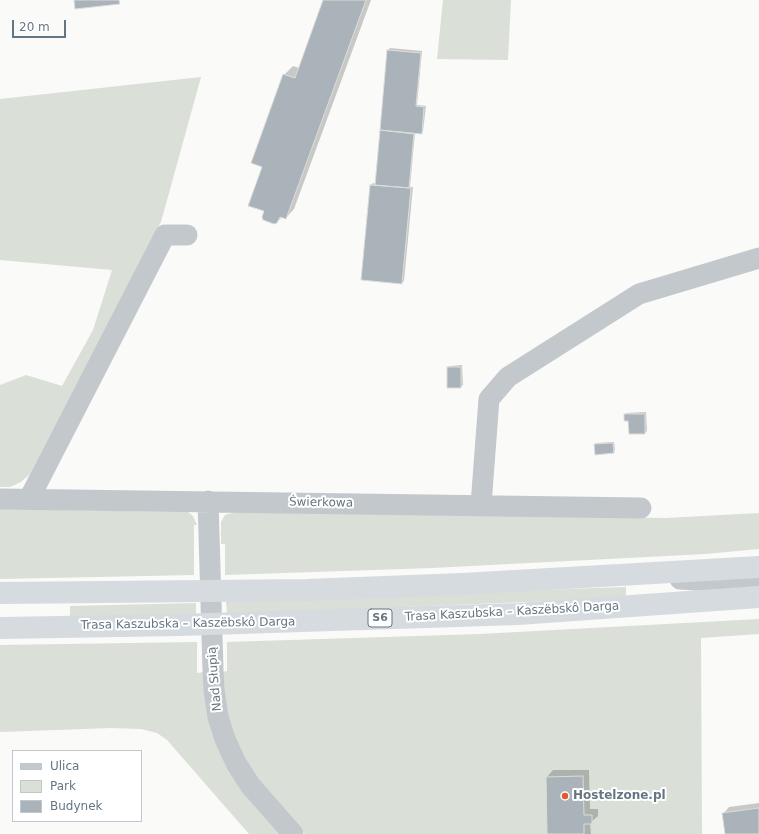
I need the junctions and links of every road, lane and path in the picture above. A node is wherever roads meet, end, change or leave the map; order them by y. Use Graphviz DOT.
graph roads {
  1 [pos="187,235"];
  2 [pos="759,258"];
  3 [pos="0,499"];
  4 [pos="29,499"];
  5 [pos="208,501"];
  6 [pos="481,506"];
  7 [pos="641,508"];
  8 [pos="759,567"];
  9 [pos="623,575"];
  10 [pos="756,586"];
  11 [pos="0,593"];
  12 [pos="0,628"];
  13 [pos="293,834"];
  1 -- 4 [label="street"];
  2 -- 6 [label="street"];
  3 -- 4 [label="street, Świerkowa"];
  4 -- 5 [label="street, Świerkowa"];
  5 -- 6 [label="street, Świerkowa"];
  5 -- 13 [label="street, Nad Słupią"];
  6 -- 7 [label="street, Świerkowa"];
  8 -- 9 [label="highway"];
  9 -- 10 [label="street"];
  9 -- 11 [label="highway"];
  10 -- 12 [label="highway, Trasa Kaszubska – Kaszëbskô Darga / S6"];
}
